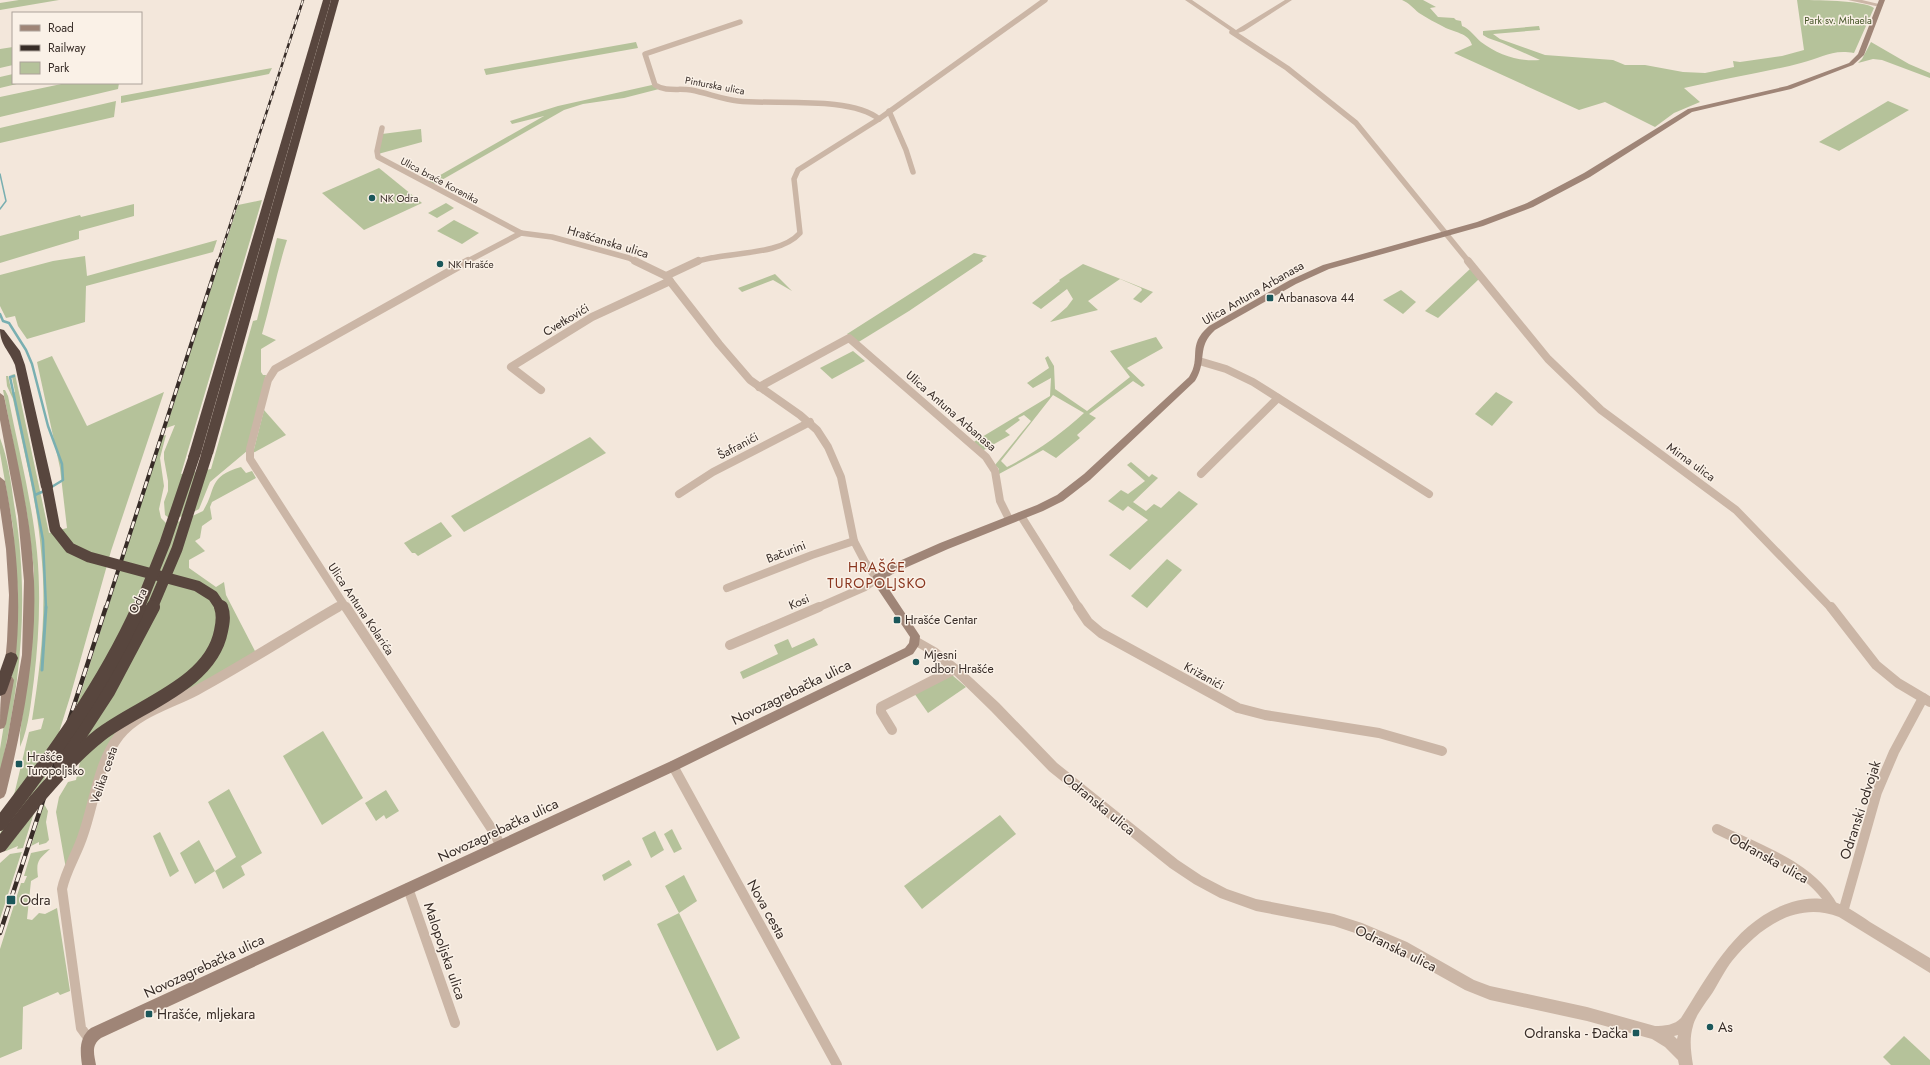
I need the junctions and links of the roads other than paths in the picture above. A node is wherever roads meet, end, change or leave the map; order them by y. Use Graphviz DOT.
graph roads {
  1 [pos="327,0"];
  2 [pos="335,0"];
  3 [pos="1045,0"];
  4 [pos="1188,0"];
  5 [pos="1289,0"];
  6 [pos="1851,0"];
  7 [pos="1881,3"];
  8 [pos="740,22"];
  9 [pos="1232,32"];
  10 [pos="871,112"];
  11 [pos="887,112"];
  12 [pos="879,119"];
  13 [pos="382,128"];
  14 [pos="913,172"];
  15 [pos="521,233"];
  16 [pos="1445,233"];
  17 [pos="668,279"];
  18 [pos="0,332"];
  19 [pos="1199,361"];
  20 [pos="759,387"];
  21 [pos="541,390"];
  22 [pos="1278,398"];
  23 [pos="0,400"];
  24 [pos="810,422"];
  25 [pos="1201,474"];
  26 [pos="0,481"];
  27 [pos="679,494"];
  28 [pos="1429,494"];
  29 [pos="1021,516"];
  30 [pos="1009,519"];
  31 [pos="854,541"];
  32 [pos="877,579"];
  33 [pos="727,588"];
  34 [pos="344,604"];
  35 [pos="916,641"];
  36 [pos="730,645"];
  37 [pos="11,658"];
  38 [pos="955,669"];
  39 [pos="0,690"];
  40 [pos="1926,700"];
  41 [pos="0,724"];
  42 [pos="892,730"];
  43 [pos="1442,751"];
  44 [pos="673,766"];
  45 [pos="0,793"];
  46 [pos="36,800"];
  47 [pos="0,824"];
  48 [pos="1717,829"];
  49 [pos="500,845"];
  50 [pos="0,846"];
  51 [pos="408,888"];
  52 [pos="1838,909"];
  53 [pos="1930,966"];
  54 [pos="455,1023"];
  55 [pos="1686,1023"];
  56 [pos="1655,1033"];
  57 [pos="89,1038"];
  58 [pos="1685,1060"];
  59 [pos="89,1065"];
  60 [pos="837,1065"];
  1 -- 47 [label="highway, Odra, bridge"];
  2 -- 46 [label="highway, Odra, bridge"];
  3 -- 11 [label="street"];
  4 -- 9 [label="street"];
  5 -- 9 [label="street"];
  6 -- 7 [label="street"];
  7 -- 16 [label="main road, Ulica Antuna Arbanasa"];
  8 -- 10 [label="street, Pinturska ulica"];
  9 -- 16 [label="street, Mirna ulica"];
  10 -- 11 [label="street"];
  10 -- 12 [label="street"];
  11 -- 12 [label="street"];
  11 -- 14 [label="street"];
  12 -- 17 [label="street"];
  13 -- 15 [label="street, Ulica braće Korenika"];
  15 -- 17 [label="street, Hrašćanska ulica"];
  15 -- 34 [label="street, Ulica Antuna Kolarića"];
  16 -- 19 [label="main road, Ulica Antuna Arbanasa"];
  16 -- 40 [label="street, Mirna ulica"];
  17 -- 20 [label="street, Hrašćanska ulica"];
  17 -- 21 [label="street, Cvetkovići"];
  18 -- 46 [label="highway, bridge"];
  19 -- 22 [label="street"];
  19 -- 29 [label="main road, Ulica Antuna Arbanasa"];
  20 -- 24 [label="street, Hrašćanska ulica"];
  20 -- 30 [label="street, Ulica Antuna Arbanasa"];
  22 -- 25 [label="street"];
  22 -- 28 [label="street"];
  23 -- 45 [label="main road"];
  24 -- 27 [label="street, Šafranići"];
  24 -- 31 [label="street, Hrašćanska ulica"];
  26 -- 37 [label="main road"];
  29 -- 30 [label="main road, Ulica Antuna Arbanasa"];
  29 -- 43 [label="street, Križanići"];
  30 -- 32 [label="main road, Ulica Antuna Arbanasa"];
  31 -- 32 [label="street, Hrašćanska ulica"];
  31 -- 33 [label="street, Bačurini"];
  32 -- 35 [label="main road"];
  32 -- 36 [label="street, Kosi"];
  34 -- 49 [label="street, Ulica Antuna Kolarića"];
  34 -- 57 [label="street, Velika cesta"];
  35 -- 38 [label="street, Odranska ulica"];
  35 -- 44 [label="main road, Novozagrebačka ulica"];
  37 -- 39 [label="highway"];
  37 -- 41 [label="main road"];
  38 -- 42 [label="street"];
  38 -- 56 [label="street, Odranska ulica"];
  40 -- 52 [label="street, Odranski odvojak"];
  44 -- 49 [label="main road, Novozagrebačka ulica"];
  44 -- 60 [label="street, Nova cesta"];
  46 -- 50 [label="highway, Odra"];
  48 -- 52 [label="street, Odranska ulica"];
  49 -- 51 [label="main road, Novozagrebačka ulica"];
  51 -- 54 [label="street, Malopoljska ulica"];
  51 -- 57 [label="main road, Novozagrebačka ulica"];
  52 -- 53 [label="street, Odranska ulica"];
  52 -- 55 [label="street, Odranska ulica"];
  55 -- 56 [label="street, Odranska ulica"];
  55 -- 58 [label="street"];
  56 -- 58 [label="street"];
  57 -- 59 [label="main road"];
}
